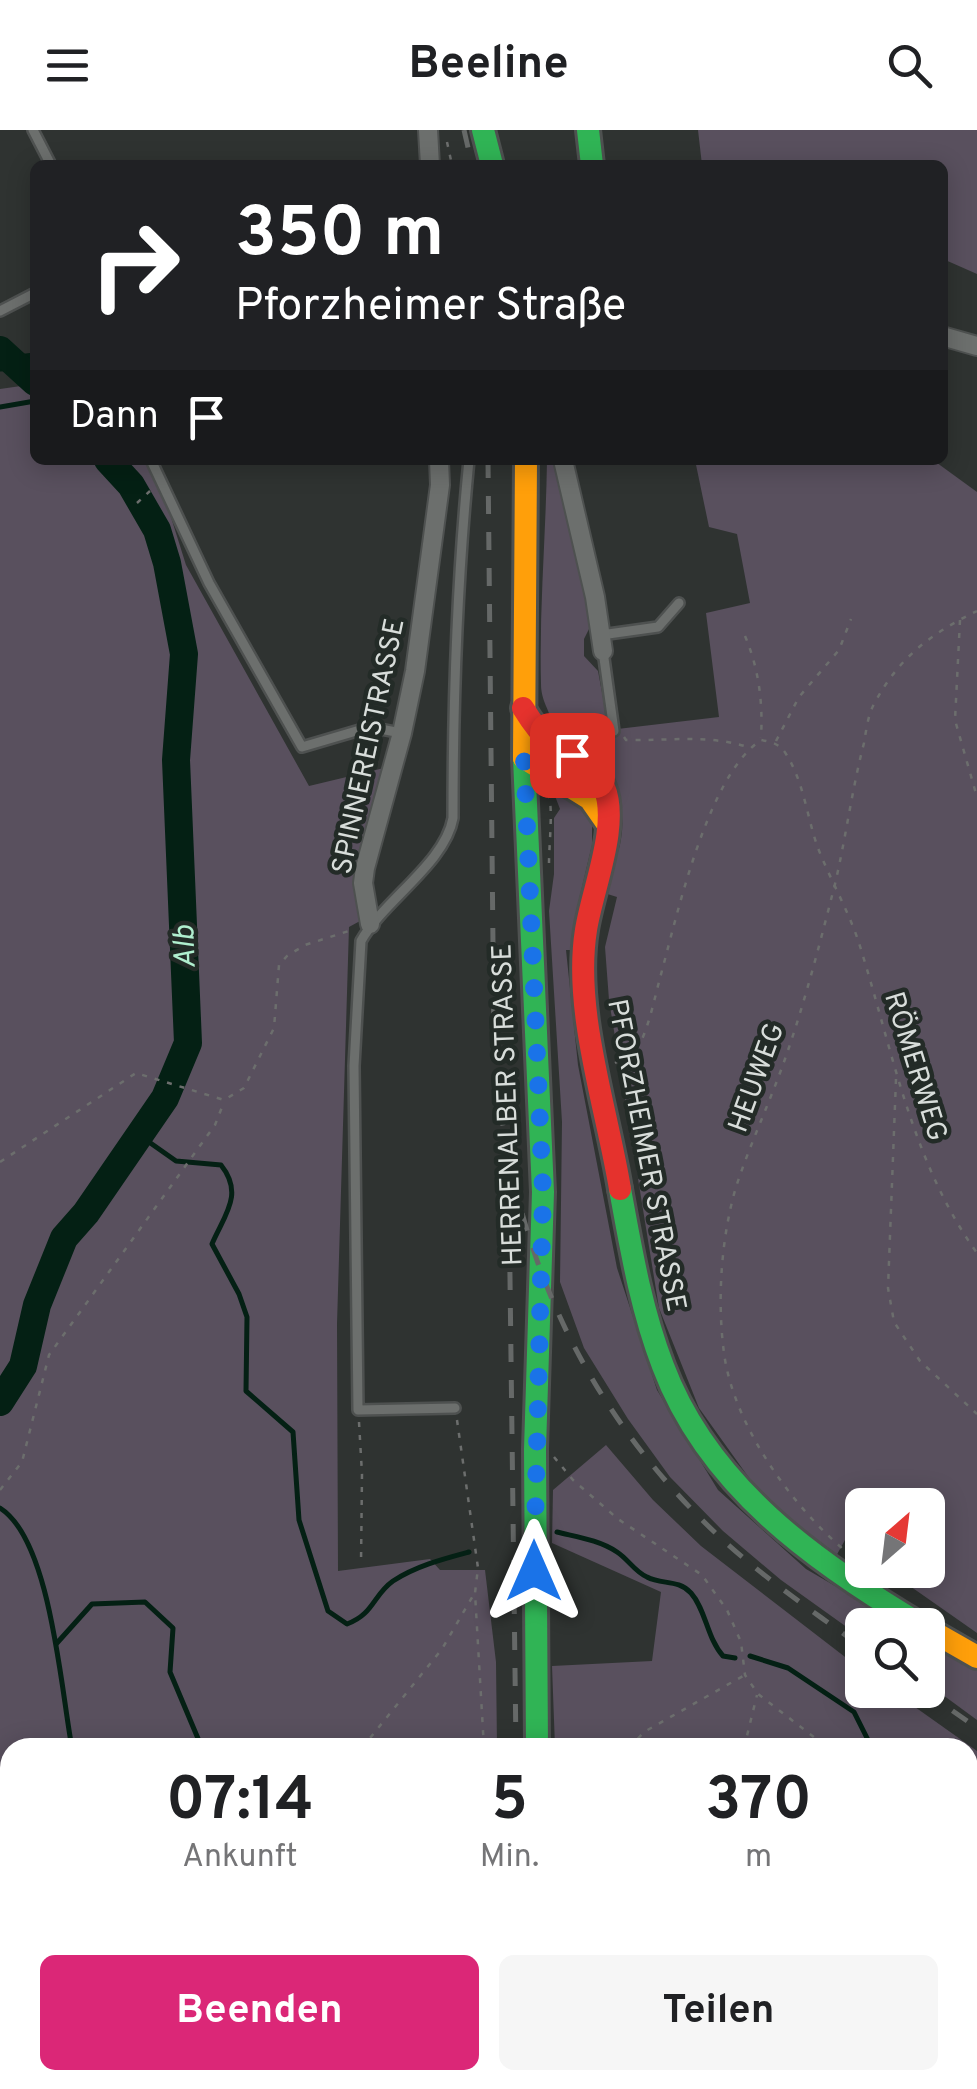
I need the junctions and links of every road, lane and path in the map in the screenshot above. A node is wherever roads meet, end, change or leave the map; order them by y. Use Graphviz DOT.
graph roads {
  1 [pos="33,130"];
  2 [pos="428,130"];
  3 [pos="444,130"];
  4 [pos="483,130"];
  5 [pos="588,130"];
  6 [pos="48,160"];
  7 [pos="430,160"];
  8 [pos="451,160"];
  9 [pos="491,160"];
  10 [pos="591,160"];
  11 [pos="30,296"];
  12 [pos="0,311"];
  13 [pos="948,338"];
  14 [pos="977,346"];
  15 [pos="153,465"];
  16 [pos="439,465"];
  17 [pos="469,465"];
  18 [pos="526,465"];
  19 [pos="564,465"];
  20 [pos="142,498"];
  21 [pos="136,503"];
  22 [pos="679,603"];
  23 [pos="977,610"];
  24 [pos="851,619"];
  25 [pos="960,619"];
  26 [pos="745,636"];
  27 [pos="602,643"];
  28 [pos="522,708"];
  29 [pos="614,731"];
  30 [pos="402,733"];
  31 [pos="761,740"];
  32 [pos="775,742"];
  33 [pos="556,748"];
  34 [pos="750,748"];
  35 [pos="524,758"];
  36 [pos="569,784"];
  37 [pos="977,797"];
  38 [pos="606,822"];
  39 [pos="526,828"];
  40 [pos="835,883"];
  41 [pos="370,924"];
  42 [pos="599,1065"];
  43 [pos="896,1076"];
  44 [pos="224,1100"];
  45 [pos="0,1162"];
  46 [pos="977,1253"];
  47 [pos="455,1408"];
  48 [pos="358,1410"];
  49 [pos="977,1414"];
  50 [pos="547,1451"];
  51 [pos="0,1490"];
  52 [pos="845,1549"];
  53 [pos="361,1564"];
  54 [pos="475,1593"];
  55 [pos="892,1608"];
  56 [pos="945,1638"];
  57 [pos="977,1656"];
  58 [pos="745,1675"];
  59 [pos="758,1694"];
  60 [pos="372,1738"];
  61 [pos="483,1738"];
  62 [pos="536,1738"];
  63 [pos="638,1738"];
  64 [pos="747,1738"];
  65 [pos="815,1738"];
  1 -- 6 [label="lane"];
  2 -- 7 [label="street"];
  3 -- 8 [label="path"];
  4 -- 9 [label="main road"];
  5 -- 10 [label="main road"];
  11 -- 12 [label="lane"];
  13 -- 14 [label="street"];
  15 -- 30 [label="lane"];
  16 -- 30 [label="street, SPINNEREISTRASSE"];
  17 -- 41 [label="lane"];
  18 -- 28 [label="main road, HERRENALBER STRASSE"];
  19 -- 27 [label="street"];
  20 -- 21 [label="path"];
  22 -- 27 [label="lane"];
  23 -- 25 [label="path, HEUWEG"];
  24 -- 32 [label="path"];
  25 -- 37 [label="path"];
  25 -- 40 [label="path, HEUWEG"];
  26 -- 31 [label="path"];
  27 -- 29 [label="lane"];
  28 -- 33 [label="main road"];
  28 -- 35 [label="main road, HERRENALBER STRASSE"];
  29 -- 34 [label="path"];
  30 -- 41 [label="street, SPINNEREISTRASSE"];
  31 -- 32 [label="path"];
  31 -- 34 [label="path"];
  32 -- 40 [label="path, RÖMERWEG"];
  33 -- 35 [label="main road"];
  33 -- 38 [label="main road, PFORZHEIMER STRASSE"];
  34 -- 42 [label="path"];
  35 -- 36 [label="main road"];
  35 -- 39 [label="main road, HERRENALBER STRASSE"];
  36 -- 38 [label="main road"];
  36 -- 39 [label="main road"];
  38 -- 42 [label="main road, PFORZHEIMER STRASSE"];
  39 -- 62 [label="main road, HERRENALBER STRASSE"];
  40 -- 43 [label="path, RÖMERWEG"];
  40 -- 52 [label="path, HEUWEG"];
  41 -- 44 [label="path"];
  41 -- 48 [label="lane"];
  42 -- 55 [label="main road, PFORZHEIMER STRASSE"];
  43 -- 46 [label="path, RÖMERWEG"];
  43 -- 49 [label="path"];
  44 -- 45 [label="path"];
  44 -- 51 [label="path"];
  47 -- 48 [label="lane"];
  47 -- 54 [label="path"];
  48 -- 53 [label="path"];
  50 -- 58 [label="path"];
  54 -- 60 [label="path"];
  54 -- 61 [label="path"];
  56 -- 57 [label="main road"];
  58 -- 59 [label="path"];
  58 -- 63 [label="path"];
  59 -- 64 [label="path"];
  59 -- 65 [label="path"];
}
